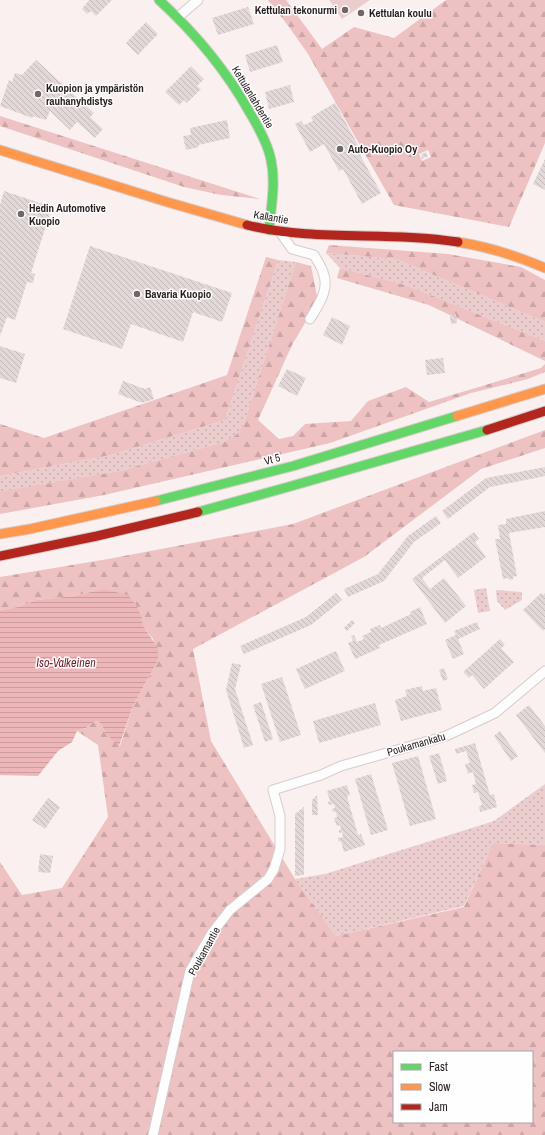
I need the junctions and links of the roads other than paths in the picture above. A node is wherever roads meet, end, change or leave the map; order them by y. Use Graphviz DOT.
graph roads {
  1 [pos="159,0"];
  2 [pos="198,0"];
  3 [pos="178,17"];
  4 [pos="0,150"];
  5 [pos="270,230"];
  6 [pos="280,232"];
  7 [pos="545,268"];
  8 [pos="310,319"];
  9 [pos="545,389"];
  10 [pos="545,411"];
  11 [pos="0,534"];
  12 [pos="0,556"];
  13 [pos="545,671"];
  14 [pos="272,790"];
  15 [pos="153,1135"];
  1 -- 3 [label="main road, Kettulanlahdentie"];
  2 -- 3 [label="street"];
  3 -- 5 [label="main road, Kettulanlahdentie"];
  4 -- 5 [label="main road, Kallantie"];
  5 -- 6 [label="main road, Kallantie"];
  6 -- 7 [label="main road, Kallantie"];
  6 -- 8 [label="street"];
  9 -- 11 [label="main road, Vt 5"];
  10 -- 12 [label="main road"];
  13 -- 14 [label="street, Poukamankatu"];
  14 -- 15 [label="street, Poukamantie"];
}
